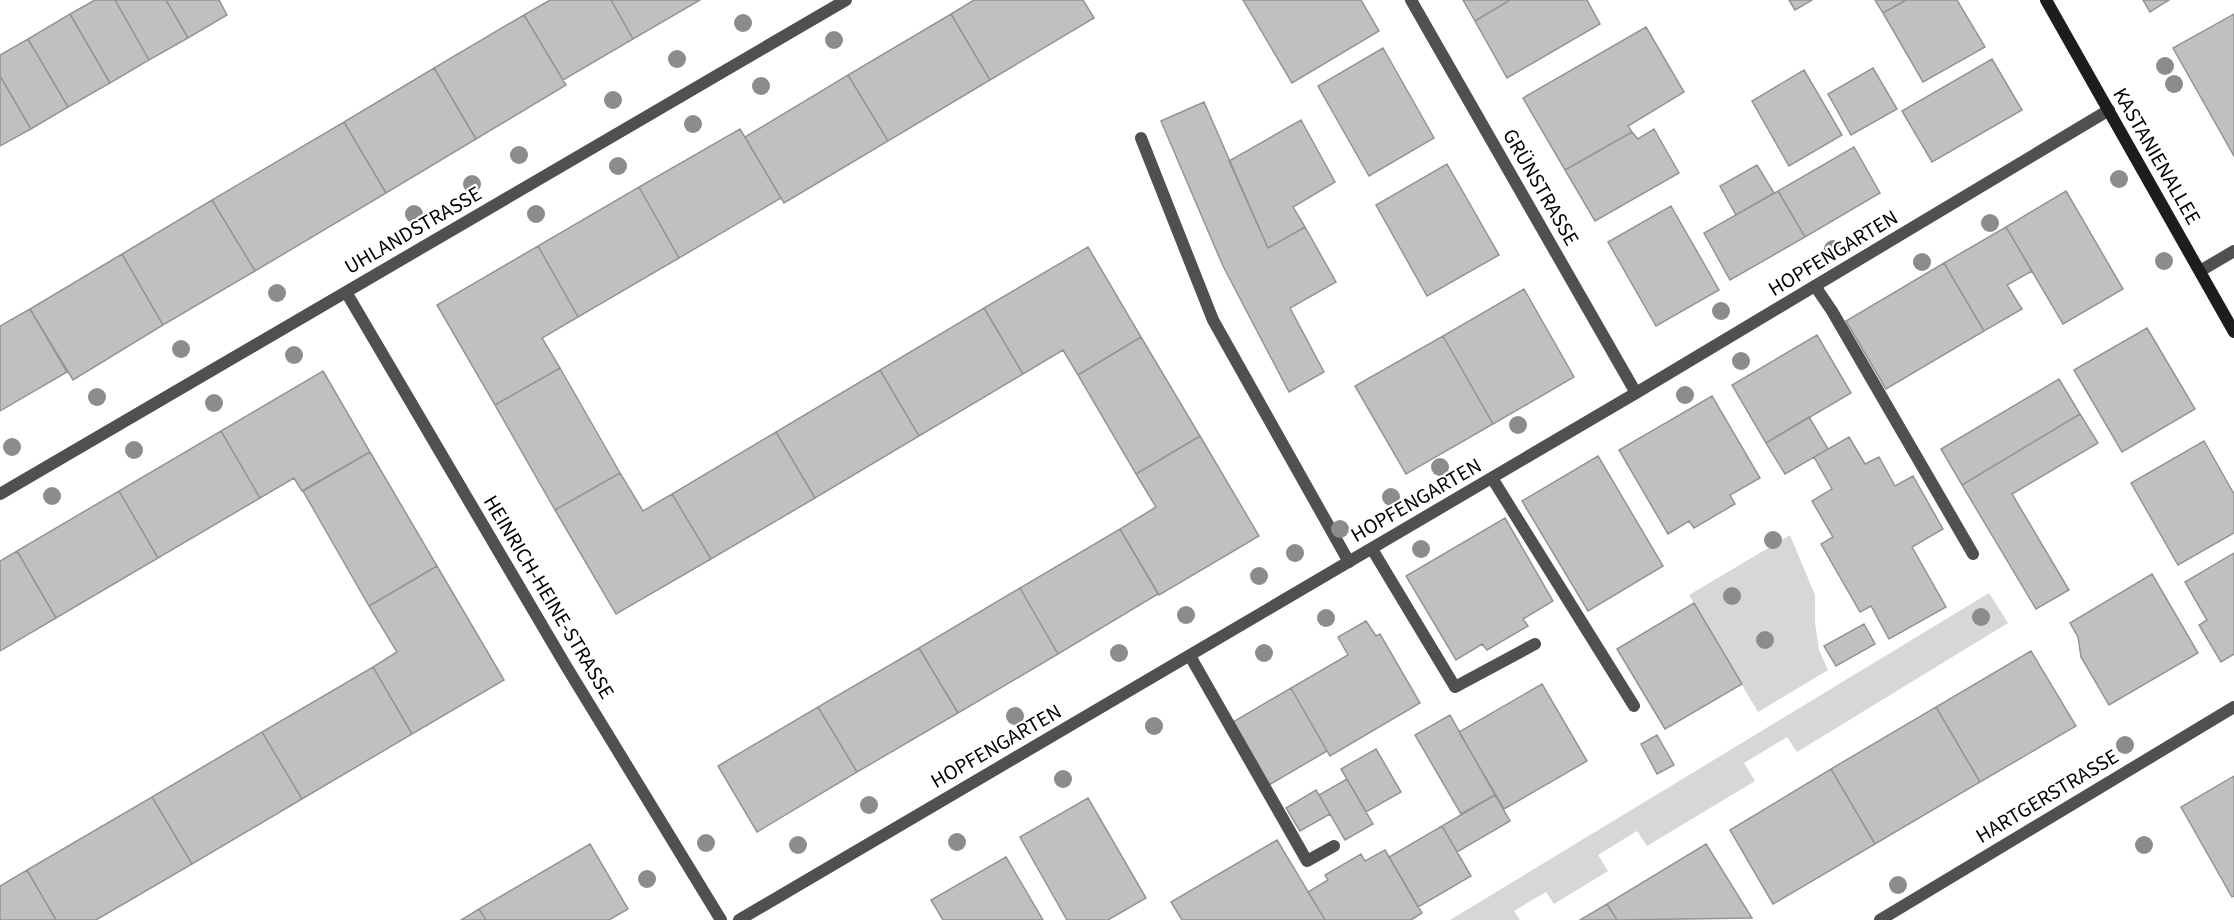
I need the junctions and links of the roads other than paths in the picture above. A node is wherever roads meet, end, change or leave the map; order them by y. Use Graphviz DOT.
graph roads {
  1 [pos="846,0"];
  2 [pos="1411,0"];
  3 [pos="2046,0"];
  4 [pos="2109,110"];
  5 [pos="1142,138"];
  6 [pos="2234,251"];
  7 [pos="2200,271"];
  8 [pos="1815,286"];
  9 [pos="346,292"];
  10 [pos="2234,332"];
  11 [pos="1636,393"];
  12 [pos="1492,478"];
  13 [pos="0,494"];
  14 [pos="1372,549"];
  15 [pos="1973,554"];
  16 [pos="1349,562"];
  17 [pos="1535,644"];
  18 [pos="1190,656"];
  19 [pos="1634,706"];
  20 [pos="2234,707"];
  21 [pos="1334,846"];
  22 [pos="1887,918"];
  23 [pos="721,920"];
  24 [pos="739,920"];
  1 -- 9 [label="street, UHLANDSTRASSE"];
  2 -- 11 [label="street, GRÜNSTRASSE"];
  3 -- 4 [label="main road, KASTANIENALLEE"];
  4 -- 7 [label="main road, KASTANIENALLEE"];
  4 -- 8 [label="street, HOPFENGARTEN"];
  5 -- 16 [label="street"];
  6 -- 7 [label="street"];
  7 -- 10 [label="main road, KASTANIENALLEE"];
  8 -- 11 [label="street, HOPFENGARTEN"];
  8 -- 15 [label="street"];
  9 -- 13 [label="street, UHLANDSTRASSE"];
  9 -- 23 [label="street, HEINRICH-HEINE-STRASSE"];
  11 -- 12 [label="street, HOPFENGARTEN"];
  12 -- 14 [label="street, HOPFENGARTEN"];
  12 -- 19 [label="street"];
  14 -- 16 [label="street, HOPFENGARTEN"];
  14 -- 17 [label="street"];
  16 -- 18 [label="street, HOPFENGARTEN"];
  18 -- 21 [label="street"];
  18 -- 24 [label="street, HOPFENGARTEN"];
  20 -- 22 [label="street, HARTGERSTRASSE"];
}
